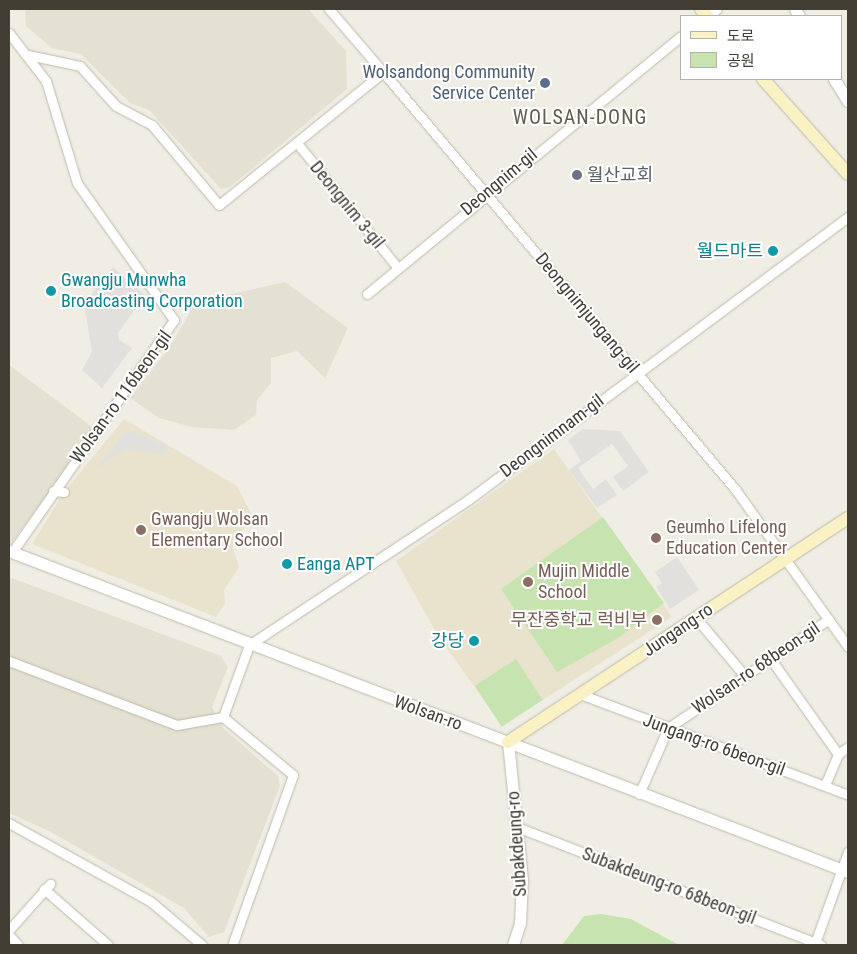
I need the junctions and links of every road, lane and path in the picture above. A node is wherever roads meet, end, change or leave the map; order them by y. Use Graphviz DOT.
graph roads {
  1 [pos="329,9"];
  2 [pos="9,33"];
  3 [pos="680,37"];
  4 [pos="28,55"];
  5 [pos="383,72"];
  6 [pos="764,80"];
  7 [pos="835,80"];
  8 [pos="848,101"];
  9 [pos="296,143"];
  10 [pos="848,174"];
  11 [pos="485,193"];
  12 [pos="848,216"];
  13 [pos="398,268"];
  14 [pos="367,294"];
  15 [pos="636,373"];
  16 [pos="53,491"];
  17 [pos="64,492"];
  18 [pos="848,518"];
  19 [pos="11,551"];
  20 [pos="785,559"];
  21 [pos="696,618"];
  22 [pos="829,619"];
  23 [pos="250,645"];
  24 [pos="848,646"];
  25 [pos="770,658"];
  26 [pos="9,661"];
  27 [pos="744,675"];
  28 [pos="580,694"];
  29 [pos="224,717"];
  30 [pos="668,728"];
  31 [pos="508,742"];
  32 [pos="848,747"];
  33 [pos="838,754"];
  34 [pos="825,785"];
  35 [pos="639,794"];
  36 [pos="848,795"];
  37 [pos="9,823"];
  38 [pos="517,827"];
  39 [pos="848,852"];
  40 [pos="845,871"];
  41 [pos="9,930"];
  42 [pos="9,935"];
  43 [pos="818,944"];
  44 [pos="18,945"];
  45 [pos="108,945"];
  46 [pos="202,945"];
  47 [pos="232,945"];
  48 [pos="513,945"];
  1 -- 5 [label="street, Deongnimjungang-gil"];
  2 -- 4 [label="street, Wolsan-ro 116beon-gil"];
  3 -- 11 [label="street, Deongnim-gil"];
  4 -- 9 [label="street"];
  4 -- 16 [label="street, Wolsan-ro 116beon-gil"];
  5 -- 9 [label="street"];
  5 -- 11 [label="street, Deongnimjungang-gil"];
  6 -- 10 [label="main road"];
  7 -- 8 [label="street"];
  9 -- 13 [label="street, Deongnim 3-gil"];
  11 -- 13 [label="street, Deongnim-gil"];
  11 -- 15 [label="street, Deongnimjungang-gil"];
  12 -- 15 [label="street, Deongnimnam-gil"];
  13 -- 14 [label="street, Deongnim-gil"];
  15 -- 20 [label="street, Deongnimjungang-gil"];
  15 -- 23 [label="street, Deongnimnam-gil"];
  16 -- 17 [label="street"];
  16 -- 19 [label="street, Wolsan-ro 116beon-gil"];
  18 -- 20 [label="main road, Jungang-ro"];
  19 -- 23 [label="street, Wolsan-ro"];
  20 -- 21 [label="main road, Jungang-ro"];
  20 -- 22 [label="street, Deongnimjungang-gil"];
  21 -- 27 [label="street"];
  21 -- 28 [label="main road, Jungang-ro"];
  22 -- 24 [label="street, Deongnimjungang-gil"];
  22 -- 25 [label="street, Wolsan-ro 68beon-gil"];
  23 -- 29 [label="street"];
  23 -- 31 [label="street, Wolsan-ro"];
  25 -- 27 [label="street, Wolsan-ro 68beon-gil"];
  25 -- 33 [label="street"];
  26 -- 29 [label="street"];
  27 -- 30 [label="street, Wolsan-ro 68beon-gil"];
  28 -- 30 [label="street, Jungang-ro 6beon-gil"];
  28 -- 31 [label="main road, Jungang-ro"];
  29 -- 47 [label="street"];
  30 -- 34 [label="street, Jungang-ro 6beon-gil"];
  30 -- 35 [label="street"];
  31 -- 35 [label="street, Wolsan-ro"];
  31 -- 38 [label="street, Subakdeung-ro"];
  32 -- 33 [label="street"];
  33 -- 34 [label="street"];
  34 -- 36 [label="street, Jungang-ro 6beon-gil"];
  35 -- 40 [label="street, Wolsan-ro"];
  37 -- 46 [label="street"];
  38 -- 43 [label="street, Subakdeung-ro 68beon-gil"];
  38 -- 48 [label="street, Subakdeung-ro"];
  39 -- 40 [label="street"];
  40 -- 43 [label="street"];
  41 -- 45 [label="street"];
  42 -- 44 [label="street"];
}
